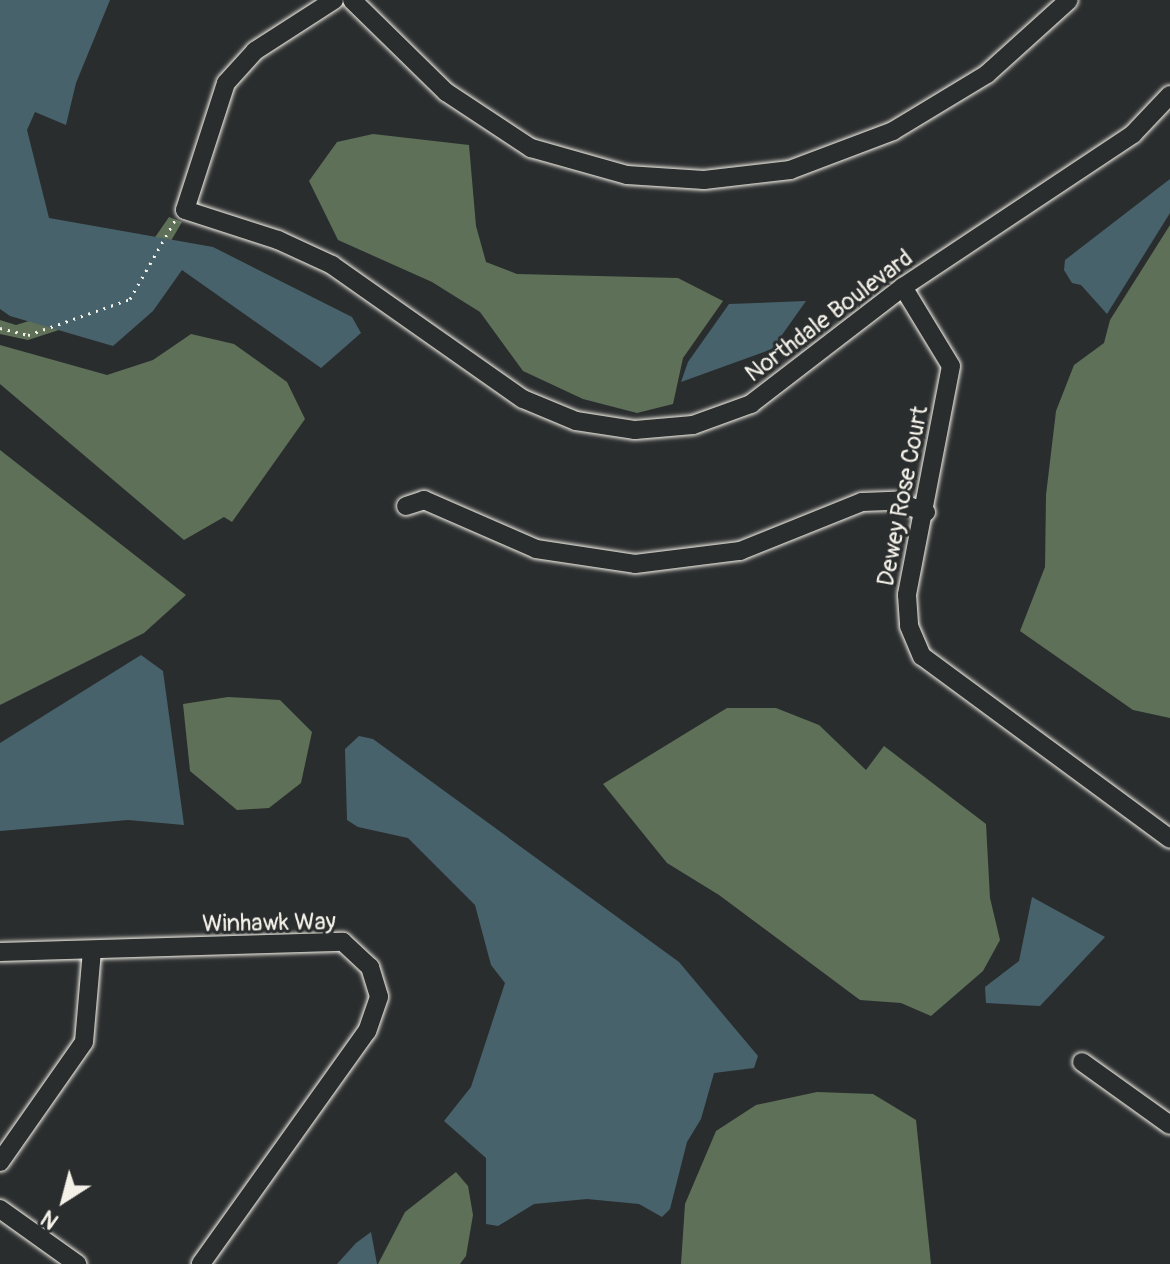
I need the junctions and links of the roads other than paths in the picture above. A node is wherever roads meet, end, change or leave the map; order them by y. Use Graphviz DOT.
graph roads {
  1 [pos="334,0"];
  2 [pos="352,0"];
  3 [pos="1069,0"];
  4 [pos="1170,95"];
  5 [pos="903,287"];
  6 [pos="406,506"];
  7 [pos="926,512"];
  8 [pos="1170,839"];
  9 [pos="92,951"];
  10 [pos="0,952"];
  11 [pos="1082,1062"];
  12 [pos="1170,1125"];
  13 [pos="0,1162"];
  14 [pos="0,1209"];
  15 [pos="77,1264"];
  16 [pos="201,1264"];
  1 -- 5 [label="street, Northdale Boulevard"];
  2 -- 3 [label="street"];
  4 -- 5 [label="street, Northdale Boulevard"];
  5 -- 7 [label="street, Dewey Rose Court"];
  6 -- 7 [label="street"];
  7 -- 8 [label="street, Dewey Rose Court"];
  9 -- 10 [label="street, Winhawk Way"];
  9 -- 13 [label="street"];
  9 -- 16 [label="street, Winhawk Way"];
  11 -- 12 [label="street"];
  14 -- 15 [label="street"];
}
